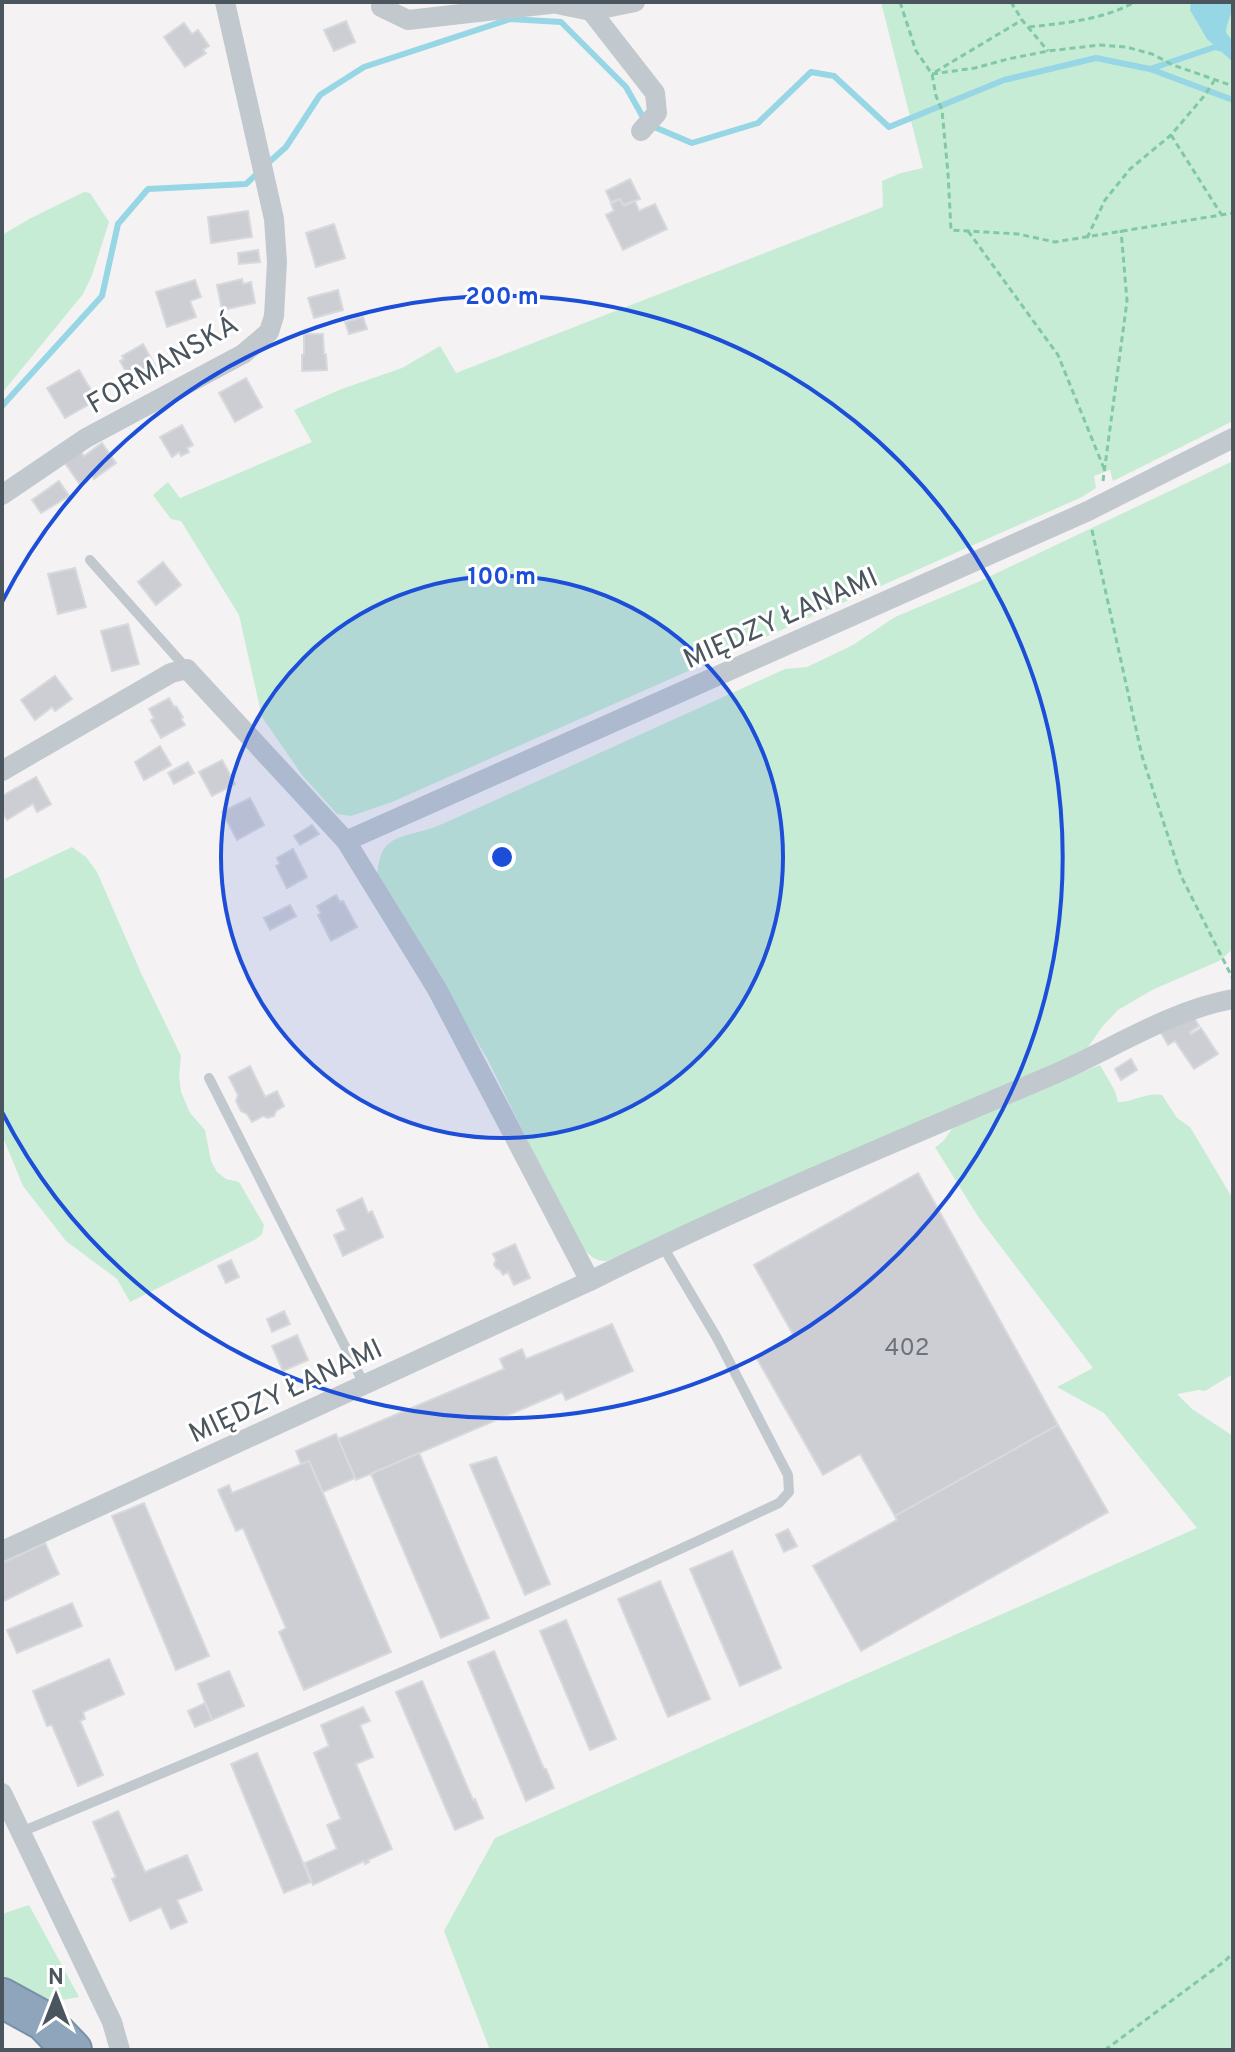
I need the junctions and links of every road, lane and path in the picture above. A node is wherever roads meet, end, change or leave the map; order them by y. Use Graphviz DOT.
graph roads {
  1 [pos="225,2"];
  2 [pos="635,2"];
  3 [pos="900,2"];
  4 [pos="1011,2"];
  5 [pos="1135,2"];
  6 [pos="548,3"];
  7 [pos="381,7"];
  8 [pos="591,11"];
  9 [pos="1022,20"];
  10 [pos="1029,27"];
  11 [pos="1048,51"];
  12 [pos="932,74"];
  13 [pos="1215,81"];
  14 [pos="1233,86"];
  15 [pos="641,131"];
  16 [pos="1171,135"];
  17 [pos="1233,213"];
  18 [pos="1221,214"];
  19 [pos="1121,230"];
  20 [pos="968,231"];
  21 [pos="1087,238"];
  22 [pos="1233,438"];
  23 [pos="1105,471"];
  24 [pos="2,495"];
  25 [pos="1094,508"];
  26 [pos="90,560"];
  27 [pos="187,669"];
  28 [pos="2,771"];
  29 [pos="346,841"];
  30 [pos="1233,980"];
  31 [pos="1233,999"];
  32 [pos="209,1078"];
  33 [pos="662,1245"];
  34 [pos="590,1281"];
  35 [pos="364,1384"];
  36 [pos="2,1551"];
  37 [pos="2,1793"];
  38 [pos="21,1832"];
  39 [pos="1233,1953"];
  40 [pos="2,1998"];
  41 [pos="72,2050"];
  42 [pos="120,2050"];
  43 [pos="1105,2050"];
  1 -- 24 [label="street, FORMANSKÁ"];
  2 -- 8 [label="street"];
  3 -- 12 [label="path"];
  4 -- 9 [label="path"];
  5 -- 10 [label="path"];
  6 -- 7 [label="street"];
  6 -- 8 [label="street"];
  8 -- 15 [label="street"];
  9 -- 10 [label="path"];
  9 -- 12 [label="path"];
  10 -- 11 [label="path"];
  11 -- 12 [label="path"];
  11 -- 13 [label="path"];
  12 -- 20 [label="path"];
  13 -- 14 [label="path"];
  13 -- 16 [label="path"];
  16 -- 18 [label="path"];
  16 -- 21 [label="path"];
  17 -- 18 [label="path"];
  18 -- 19 [label="path"];
  19 -- 21 [label="path"];
  19 -- 23 [label="path"];
  20 -- 21 [label="path"];
  20 -- 23 [label="path"];
  22 -- 25 [label="street, MIĘDZY ŁANAMI"];
  23 -- 25 [label="path"];
  25 -- 29 [label="street, MIĘDZY ŁANAMI"];
  25 -- 30 [label="path"];
  26 -- 27 [label="lane"];
  27 -- 28 [label="street"];
  27 -- 29 [label="street"];
  29 -- 34 [label="street"];
  31 -- 33 [label="street, MIĘDZY ŁANAMI"];
  32 -- 35 [label="lane"];
  33 -- 34 [label="street, MIĘDZY ŁANAMI"];
  33 -- 38 [label="lane"];
  34 -- 35 [label="street, MIĘDZY ŁANAMI"];
  35 -- 36 [label="street, MIĘDZY ŁANAMI"];
  37 -- 38 [label="street"];
  38 -- 42 [label="street"];
  39 -- 43 [label="path"];
  40 -- 41 [label="highway"];
}
